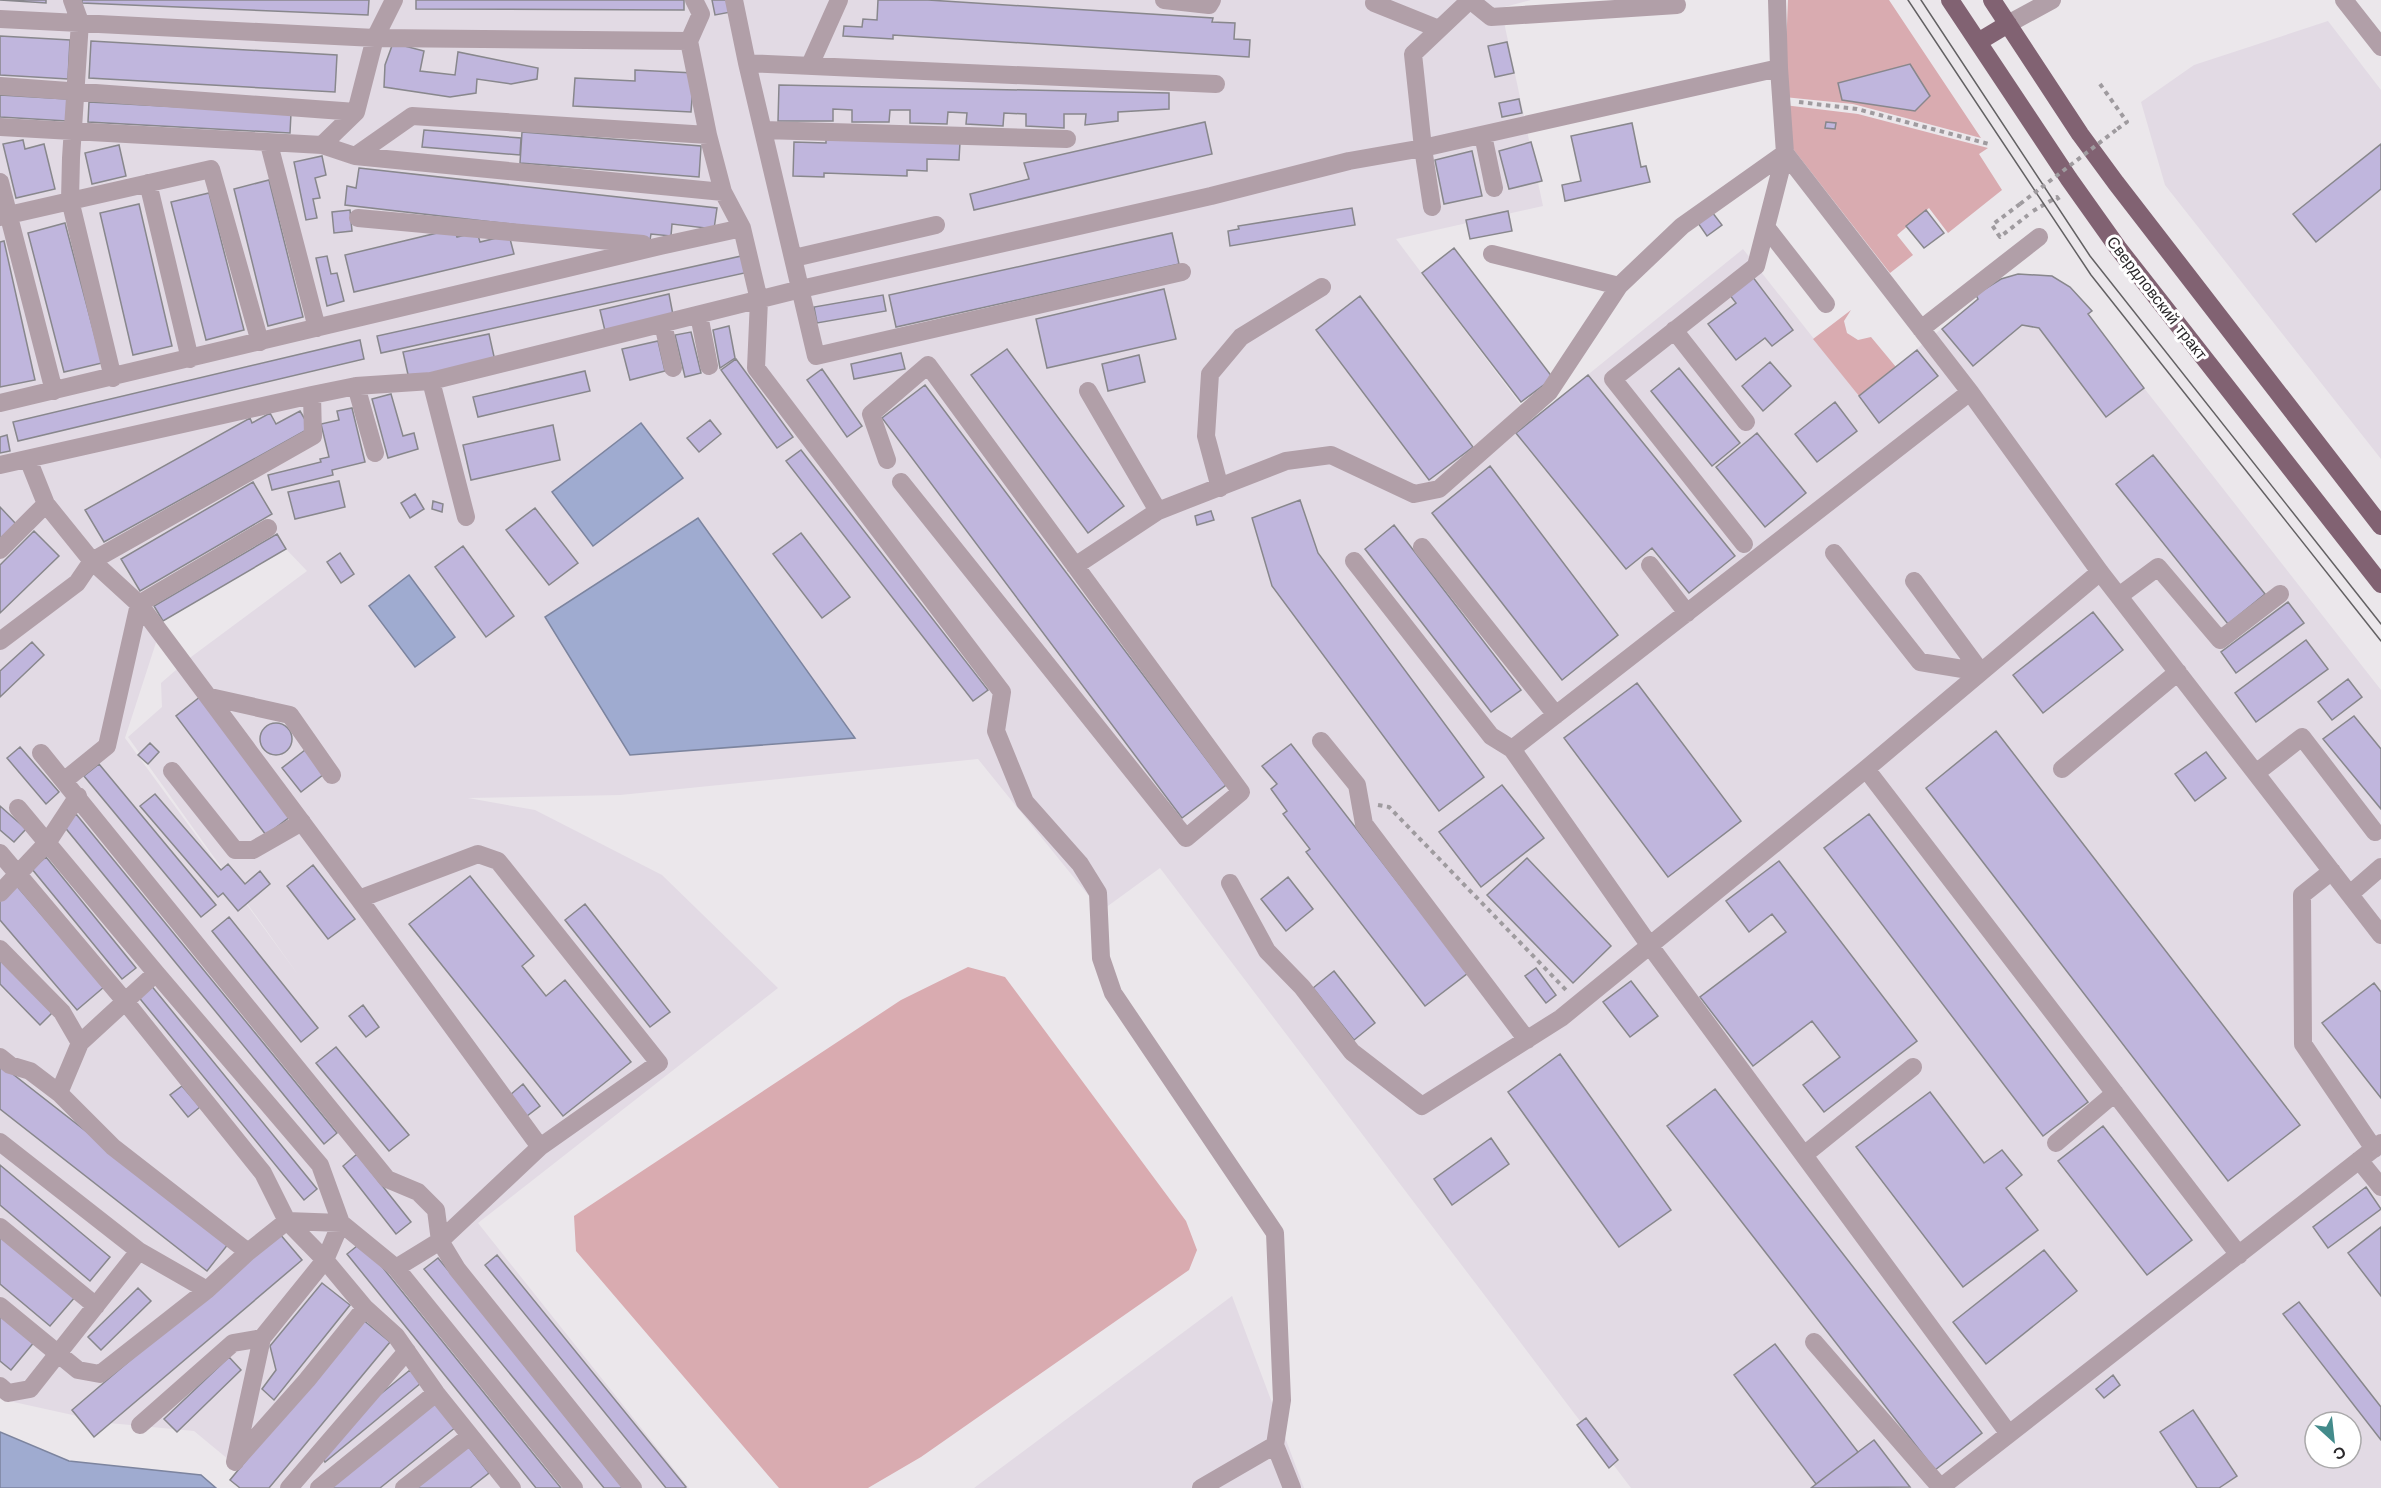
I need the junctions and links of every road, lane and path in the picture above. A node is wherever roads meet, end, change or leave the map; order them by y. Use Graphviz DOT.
graph roads {
  1 [pos="72,0"];
  2 [pos="394,0"];
  3 [pos="694,0"];
  4 [pos="734,0"];
  5 [pos="839,0"];
  6 [pos="1164,0"];
  7 [pos="1212,0"];
  8 [pos="1777,0"];
  9 [pos="1950,0"];
  10 [pos="1992,0"];
  11 [pos="2052,0"];
  12 [pos="2344,0"];
  13 [pos="1465,2"];
  14 [pos="1374,3"];
  15 [pos="1677,5"];
  16 [pos="0,19"];
  17 [pos="80,22"];
  18 [pos="2008,24"];
  19 [pos="1439,29"];
  20 [pos="375,38"];
  21 [pos="689,41"];
  22 [pos="1978,42"];
  23 [pos="2381,47"];
  24 [pos="747,63"];
  25 [pos="810,65"];
  26 [pos="1779,68"];
  27 [pos="1216,84"];
  28 [pos="2100,84"];
  29 [pos="0,86"];
  30 [pos="76,91"];
  31 [pos="1781,100"];
  32 [pos="356,112"];
  33 [pos="0,127"];
  34 [pos="74,130"];
  35 [pos="763,130"];
  36 [pos="708,135"];
  37 [pos="1483,135"];
  38 [pos="1067,139"];
  39 [pos="269,144"];
  40 [pos="1989,144"];
  41 [pos="322,145"];
  42 [pos="1423,148"];
  43 [pos="1785,153"];
  44 [pos="355,156"];
  45 [pos="0,182"];
  46 [pos="148,183"];
  47 [pos="1494,188"];
  48 [pos="723,192"];
  49 [pos="70,200"];
  50 [pos="2063,205"];
  51 [pos="1432,207"];
  52 [pos="2033,211"];
  53 [pos="2028,215"];
  54 [pos="4,216"];
  55 [pos="358,218"];
  56 [pos="936,225"];
  57 [pos="1766,227"];
  58 [pos="742,228"];
  59 [pos="2039,237"];
  60 [pos="660,246"];
  61 [pos="1492,254"];
  62 [pos="794,258"];
  63 [pos="1182,272"];
  64 [pos="1619,286"];
  65 [pos="1322,287"];
  66 [pos="801,289"];
  67 [pos="759,300"];
  68 [pos="1826,304"];
  69 [pos="699,315"];
  70 [pos="663,324"];
  71 [pos="317,328"];
  72 [pos="1921,329"];
  73 [pos="1674,330"];
  74 [pos="260,342"];
  75 [pos="190,359"];
  76 [pos="710,366"];
  77 [pos="673,368"];
  78 [pos="113,378"];
  79 [pos="431,381"];
  80 [pos="356,386"];
  81 [pos="54,391"];
  82 [pos="1088,391"];
  83 [pos="1970,392"];
  84 [pos="312,395"];
  85 [pos="0,404"];
  86 [pos="1746,422"];
  87 [pos="375,453"];
  88 [pos="28,459"];
  89 [pos="887,460"];
  90 [pos="1,466"];
  91 [pos="901,482"];
  92 [pos="1220,488"];
  93 [pos="46,504"];
  94 [pos="1158,511"];
  95 [pos="466,517"];
  96 [pos="2381,526"];
  97 [pos="268,528"];
  98 [pos="1744,544"];
  99 [pos="1422,547"];
  100 [pos="0,550"];
  101 [pos="1834,553"];
  102 [pos="92,561"];
  103 [pos="1354,561"];
  104 [pos="1650,565"];
  105 [pos="1075,566"];
  106 [pos="2100,572"];
  107 [pos="1914,581"];
  108 [pos="2381,584"];
  109 [pos="2280,594"];
  110 [pos="2119,596"];
  111 [pos="140,604"];
  112 [pos="1687,613"];
  113 [pos="0,641"];
  114 [pos="1981,672"];
  115 [pos="2178,672"];
  116 [pos="210,698"];
  117 [pos="1556,715"];
  118 [pos="1321,741"];
  119 [pos="1512,748"];
  120 [pos="41,753"];
  121 [pos="1866,769"];
  122 [pos="2062,769"];
  123 [pos="172,771"];
  124 [pos="2256,773"];
  125 [pos="332,775"];
  126 [pos="64,780"];
  127 [pos="78,796"];
  128 [pos="1360,803"];
  129 [pos="18,808"];
  130 [pos="302,822"];
  131 [pos="2375,832"];
  132 [pos="47,843"];
  133 [pos="0,853"];
  134 [pos="2381,867"];
  135 [pos="2332,871"];
  136 [pos="18,876"];
  137 [pos="1230,883"];
  138 [pos="0,893"];
  139 [pos="2350,894"];
  140 [pos="359,899"];
  141 [pos="2381,935"];
  142 [pos="1650,946"];
  143 [pos="0,949"];
  144 [pos="156,973"];
  145 [pos="124,1000"];
  146 [pos="1579,1003"];
  147 [pos="1527,1040"];
  148 [pos="80,1043"];
  149 [pos="0,1056"];
  150 [pos="1913,1067"];
  151 [pos="59,1093"];
  152 [pos="2115,1093"];
  153 [pos="0,1142"];
  154 [pos="2056,1143"];
  155 [pos="2377,1146"];
  156 [pos="540,1147"];
  157 [pos="1804,1155"];
  158 [pos="2359,1160"];
  159 [pos="2381,1187"];
  160 [pos="287,1221"];
  161 [pos="341,1223"];
  162 [pos="0,1227"];
  163 [pos="440,1241"];
  164 [pos="139,1251"];
  165 [pos="248,1252"];
  166 [pos="2239,1255"];
  167 [pos="324,1260"];
  168 [pos="396,1268"];
  169 [pos="207,1290"];
  170 [pos="0,1306"];
  171 [pos="96,1306"];
  172 [pos="365,1308"];
  173 [pos="262,1338"];
  174 [pos="1814,1342"];
  175 [pos="407,1351"];
  176 [pos="58,1354"];
  177 [pos="0,1386"];
  178 [pos="436,1393"];
  179 [pos="140,1425"];
  180 [pos="2009,1434"];
  181 [pos="470,1436"];
  182 [pos="1275,1445"];
  183 [pos="504,1485"];
  184 [pos="289,1488"];
  185 [pos="319,1488"];
  186 [pos="404,1488"];
  187 [pos="574,1488"];
  188 [pos="633,1488"];
  189 [pos="1201,1488"];
  190 [pos="1292,1488"];
  191 [pos="1941,1488"];
  1 -- 17 [label="street"];
  2 -- 20 [label="street"];
  3 -- 21 [label="street"];
  4 -- 24 [label="street"];
  5 -- 25 [label="street"];
  6 -- 7 [label="street"];
  8 -- 26 [label="street"];
  9 -- 22 [label="main road, Свердловский тракт"];
  10 -- 18 [label="main road"];
  11 -- 18 [label="street"];
  12 -- 23 [label="street"];
  13 -- 15 [label="street"];
  13 -- 19 [label="street"];
  14 -- 19 [label="street"];
  16 -- 17 [label="street"];
  17 -- 20 [label="street"];
  17 -- 30 [label="street"];
  18 -- 22 [label="main road"];
  18 -- 96 [label="main road"];
  19 -- 42 [label="street"];
  20 -- 21 [label="street"];
  20 -- 32 [label="street"];
  21 -- 36 [label="street"];
  22 -- 108 [label="main road, Свердловский тракт"];
  24 -- 25 [label="street"];
  24 -- 35 [label="street"];
  25 -- 27 [label="street"];
  26 -- 31 [label="street"];
  26 -- 37 [label="street"];
  28 -- 53 [label="path, bridge"];
  29 -- 30 [label="street"];
  30 -- 32 [label="street"];
  30 -- 34 [label="street"];
  31 -- 40 [label="path"];
  31 -- 43 [label="street"];
  32 -- 41 [label="street"];
  33 -- 34 [label="street"];
  34 -- 39 [label="street"];
  34 -- 49 [label="street"];
  35 -- 38 [label="street"];
  35 -- 62 [label="street"];
  36 -- 44 [label="street"];
  36 -- 48 [label="street"];
  37 -- 42 [label="street"];
  37 -- 47 [label="street"];
  39 -- 41 [label="street"];
  39 -- 71 [label="street"];
  41 -- 44 [label="street"];
  42 -- 51 [label="street"];
  42 -- 66 [label="street"];
  43 -- 57 [label="street"];
  43 -- 64 [label="street"];
  43 -- 72 [label="street"];
  44 -- 48 [label="street"];
  45 -- 54 [label="street"];
  46 -- 49 [label="street"];
  46 -- 74 [label="street"];
  46 -- 75 [label="street"];
  48 -- 58 [label="street"];
  49 -- 54 [label="street"];
  49 -- 78 [label="street"];
  50 -- 52 [label="path"];
  54 -- 81 [label="street"];
  55 -- 60 [label="street"];
  56 -- 62 [label="street"];
  57 -- 68 [label="street"];
  57 -- 73 [label="street"];
  58 -- 60 [label="street"];
  58 -- 67 [label="street"];
  59 -- 72 [label="street"];
  60 -- 71 [label="street"];
  61 -- 64 [label="street"];
  62 -- 66 [label="street"];
  63 -- 66 [label="street"];
  64 -- 92 [label="street"];
  65 -- 92 [label="street"];
  66 -- 67 [label="street"];
  67 -- 69 [label="street"];
  67 -- 182 [label="street"];
  69 -- 70 [label="street"];
  69 -- 76 [label="street"];
  70 -- 77 [label="street"];
  70 -- 79 [label="street"];
  71 -- 74 [label="street"];
  72 -- 83 [label="street"];
  73 -- 86 [label="street"];
  73 -- 98 [label="street"];
  74 -- 75 [label="street"];
  75 -- 78 [label="street"];
  78 -- 81 [label="street"];
  79 -- 80 [label="street"];
  79 -- 95 [label="street"];
  80 -- 84 [label="street"];
  80 -- 87 [label="street"];
  81 -- 85 [label="street"];
  82 -- 94 [label="street"];
  83 -- 106 [label="street"];
  83 -- 112 [label="street"];
  84 -- 88 [label="street"];
  84 -- 102 [label="street"];
  88 -- 90 [label="street"];
  88 -- 93 [label="street"];
  89 -- 105 [label="street"];
  91 -- 105 [label="street"];
  92 -- 94 [label="street"];
  93 -- 100 [label="street"];
  93 -- 102 [label="street"];
  94 -- 105 [label="street"];
  97 -- 111 [label="street"];
  99 -- 117 [label="street"];
  101 -- 114 [label="street"];
  102 -- 111 [label="street"];
  102 -- 113 [label="street"];
  103 -- 119 [label="street"];
  104 -- 112 [label="street"];
  106 -- 110 [label="street"];
  106 -- 114 [label="street"];
  107 -- 114 [label="street"];
  109 -- 110 [label="street"];
  110 -- 115 [label="street"];
  111 -- 116 [label="street"];
  111 -- 126 [label="street"];
  112 -- 117 [label="street"];
  114 -- 121 [label="street"];
  115 -- 122 [label="street"];
  115 -- 124 [label="street"];
  116 -- 125 [label="street"];
  116 -- 130 [label="street"];
  117 -- 119 [label="street"];
  118 -- 128 [label="street"];
  119 -- 142 [label="street"];
  120 -- 126 [label="street"];
  121 -- 142 [label="street"];
  121 -- 152 [label="street"];
  123 -- 130 [label="street"];
  124 -- 131 [label="street"];
  124 -- 135 [label="street"];
  126 -- 127 [label="street"];
  127 -- 132 [label="street"];
  127 -- 163 [label="street"];
  128 -- 146 [label="path"];
  128 -- 147 [label="street"];
  129 -- 132 [label="street"];
  130 -- 140 [label="street"];
  132 -- 136 [label="street"];
  132 -- 144 [label="street"];
  133 -- 136 [label="street"];
  134 -- 139 [label="street"];
  135 -- 139 [label="street"];
  135 -- 155 [label="street"];
  136 -- 138 [label="street"];
  136 -- 145 [label="street"];
  137 -- 147 [label="street"];
  139 -- 141 [label="street"];
  140 -- 156 [label="street"];
  140 -- 156 [label="street"];
  142 -- 146 [label="street"];
  142 -- 157 [label="street"];
  143 -- 148 [label="street"];
  144 -- 145 [label="street"];
  144 -- 161 [label="street"];
  145 -- 148 [label="street"];
  145 -- 160 [label="street"];
  146 -- 147 [label="street"];
  148 -- 151 [label="street"];
  149 -- 151 [label="street"];
  150 -- 157 [label="street"];
  151 -- 165 [label="street"];
  152 -- 154 [label="street"];
  152 -- 166 [label="street"];
  153 -- 164 [label="street"];
  155 -- 158 [label="street"];
  156 -- 163 [label="street"];
  157 -- 180 [label="street"];
  158 -- 159 [label="street"];
  158 -- 166 [label="street"];
  160 -- 161 [label="street"];
  160 -- 165 [label="street"];
  160 -- 167 [label="street"];
  161 -- 167 [label="street"];
  161 -- 168 [label="street"];
  162 -- 171 [label="street"];
  163 -- 168 [label="street"];
  163 -- 188 [label="street"];
  164 -- 169 [label="street"];
  164 -- 171 [label="street"];
  165 -- 169 [label="street"];
  166 -- 180 [label="street"];
  167 -- 172 [label="street"];
  167 -- 173 [label="street"];
  168 -- 187 [label="street"];
  169 -- 176 [label="street"];
  170 -- 176 [label="street"];
  171 -- 176 [label="street"];
  172 -- 173 [label="street"];
  172 -- 175 [label="street"];
  173 -- 179 [label="street"];
  174 -- 191 [label="street"];
  175 -- 178 [label="street"];
  175 -- 184 [label="street"];
  176 -- 177 [label="street"];
  178 -- 181 [label="street"];
  178 -- 185 [label="street"];
  180 -- 191 [label="street"];
  181 -- 183 [label="street"];
  181 -- 186 [label="street"];
  182 -- 189 [label="street"];
  182 -- 190 [label="street"];
}
